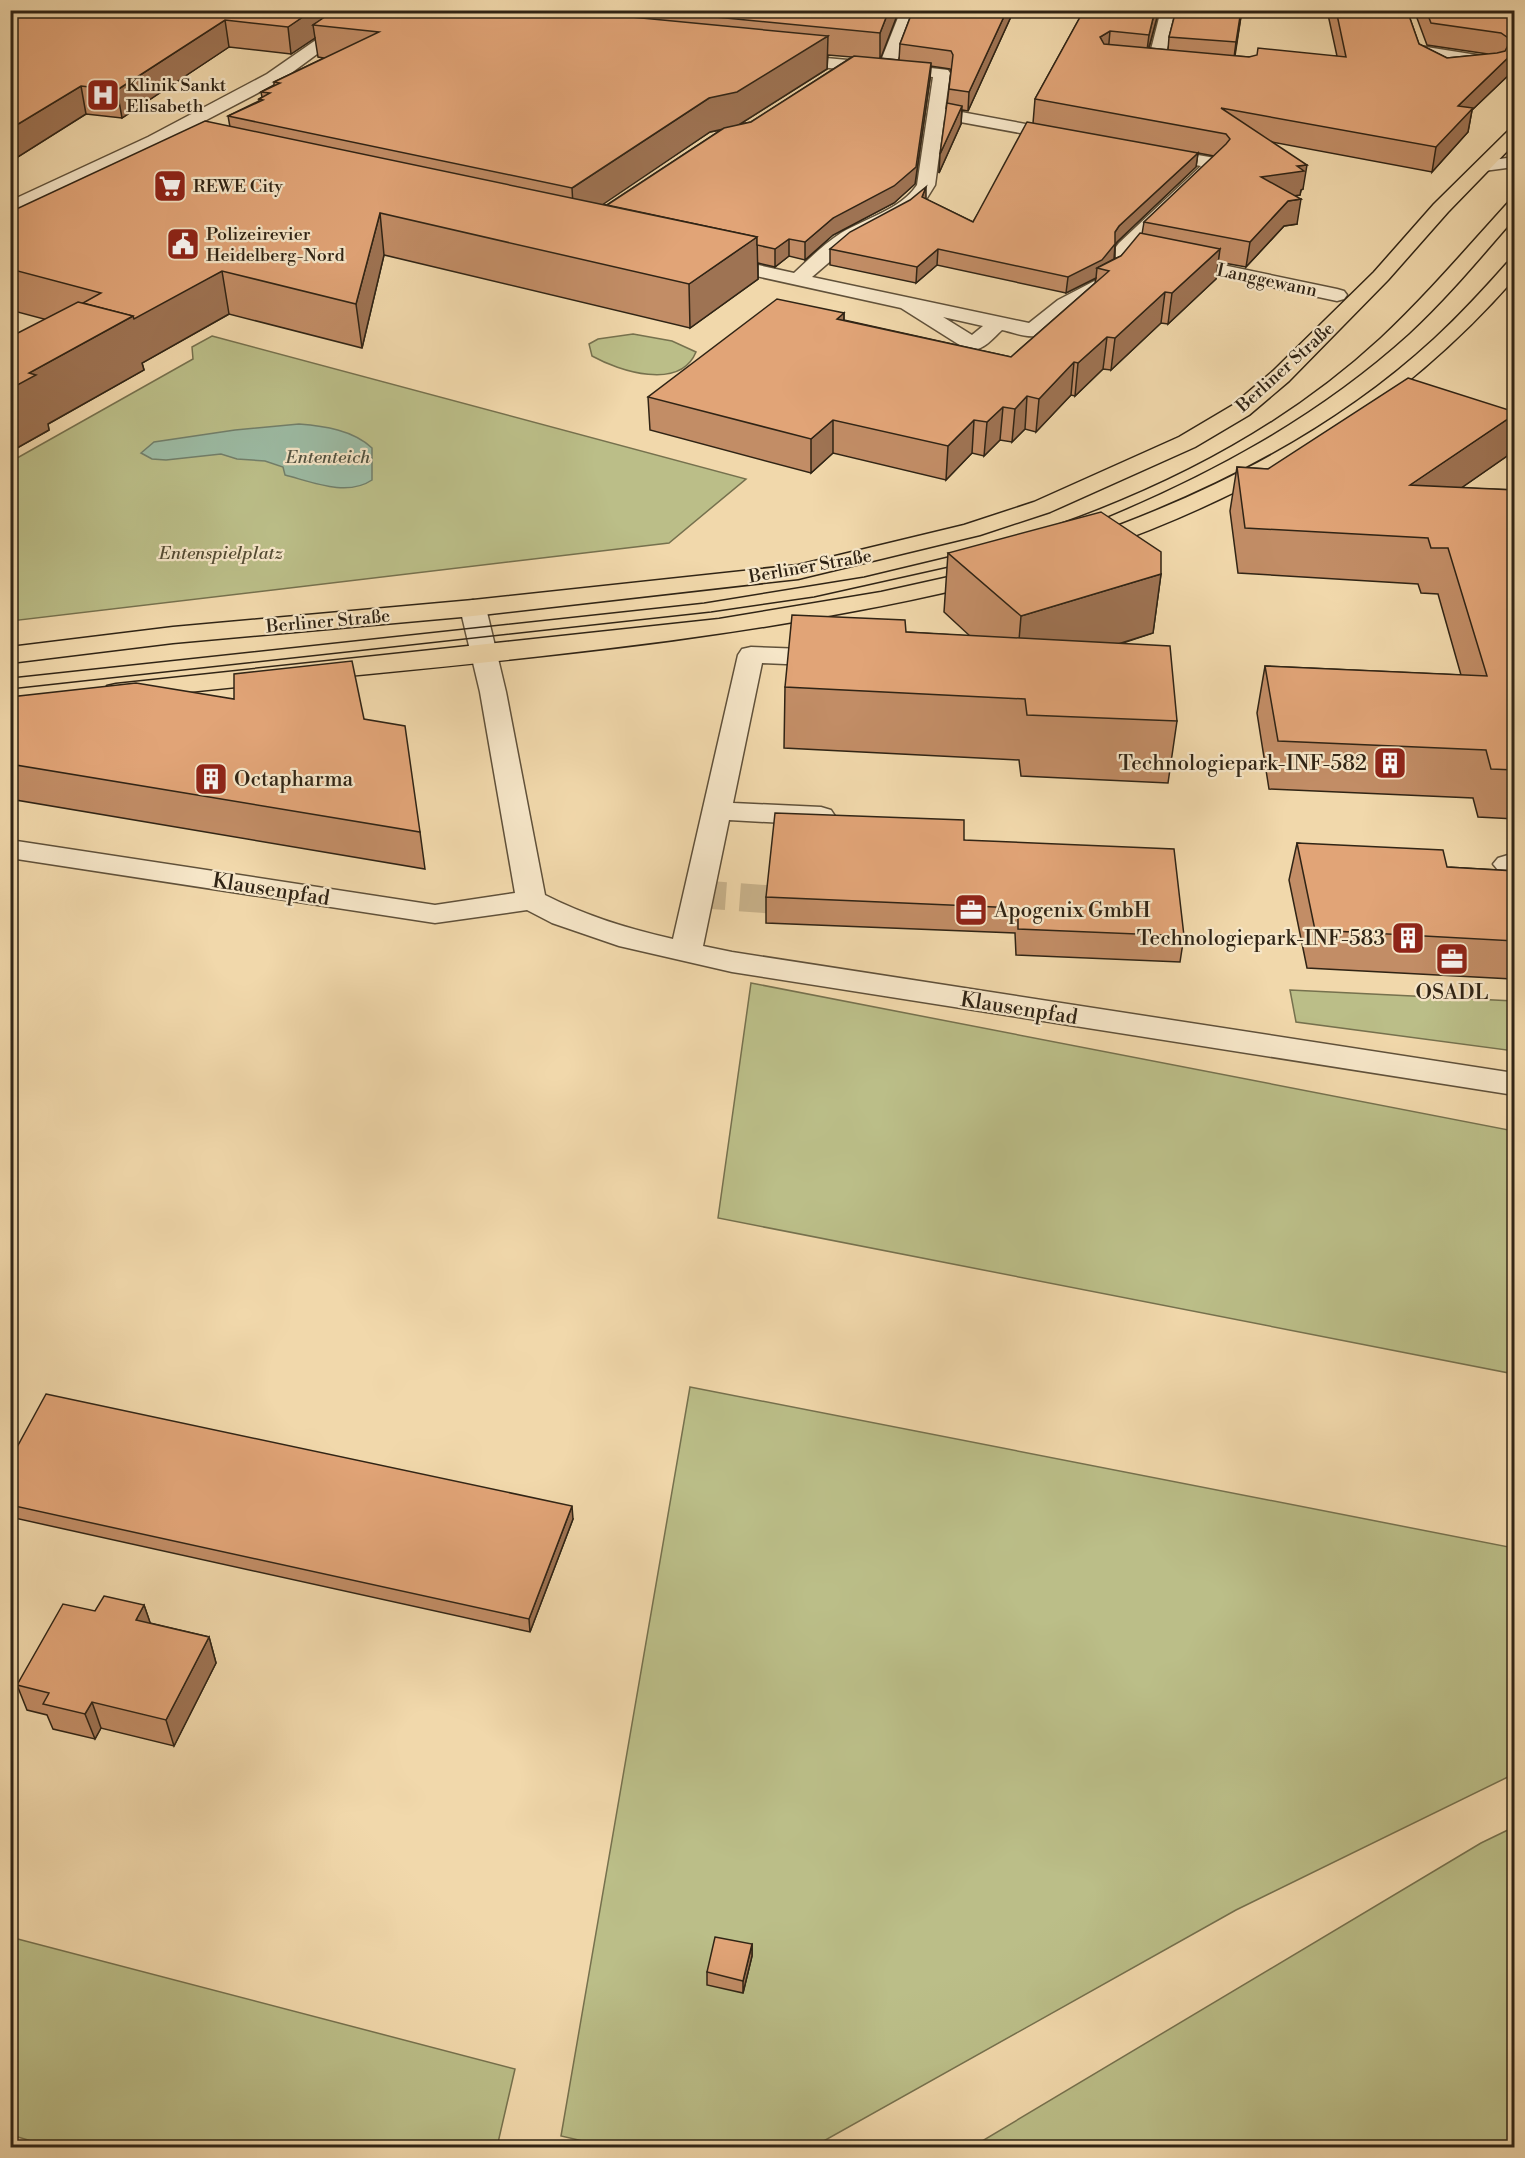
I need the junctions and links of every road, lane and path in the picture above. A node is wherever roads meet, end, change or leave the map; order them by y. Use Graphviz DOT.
graph roads {
  1 [pos="909,10"];
  2 [pos="1169,10"];
  3 [pos="339,14"];
  4 [pos="372,15"];
  5 [pos="1413,34"];
  6 [pos="1442,38"];
  7 [pos="1420,51"];
  8 [pos="1446,55"];
  9 [pos="771,57"];
  10 [pos="1155,65"];
  11 [pos="847,66"];
  12 [pos="886,69"];
  13 [pos="1437,70"];
  14 [pos="1454,73"];
  15 [pos="829,77"];
  16 [pos="938,113"];
  17 [pos="1514,138"];
  18 [pos="1085,140"];
  19 [pos="154,141"];
  20 [pos="1140,149"];
  21 [pos="222,156"];
  22 [pos="1515,162"];
  23 [pos="1484,166"];
  24 [pos="10,208"];
  25 [pos="1140,255"];
  26 [pos="693,257"];
  27 [pos="1515,267"];
  28 [pos="797,280"];
  29 [pos="1337,295"];
  30 [pos="1065,552"];
  31 [pos="1013,569"];
  32 [pos="473,608"];
  33 [pos="483,653"];
  34 [pos="10,655"];
  35 [pos="852,658"];
  36 [pos="93,695"];
  37 [pos="715,811"];
  38 [pos="844,818"];
  39 [pos="10,849"];
  40 [pos="531,900"];
  41 [pos="686,951"];
  42 [pos="1515,1083"];
  1 -- 12 [label="street"];
  2 -- 10 [label="street"];
  3 -- 4 [label="street"];
  4 -- 19 [label="street"];
  5 -- 7 [label="street"];
  6 -- 8 [label="street"];
  7 -- 8 [label="street"];
  7 -- 13 [label="street"];
  8 -- 14 [label="street"];
  9 -- 11 [label="street"];
  11 -- 12 [label="street"];
  11 -- 15 [label="street"];
  12 -- 16 [label="street"];
  16 -- 18 [label="street"];
  16 -- 28 [label="street"];
  17 -- 23 [label="main road, Berliner Straße"];
  19 -- 21 [label="street"];
  19 -- 24 [label="street"];
  20 -- 25 [label="street"];
  22 -- 23 [label="street"];
  23 -- 32 [label="main road, Berliner Straße"];
  25 -- 28 [label="street"];
  25 -- 29 [label="street, Langgewann"];
  26 -- 28 [label="street"];
  27 -- 30 [label="main road"];
  31 -- 33 [label="main road"];
  32 -- 33 [label="street"];
  32 -- 34 [label="main road, Berliner Straße"];
  33 -- 36 [label="main road"];
  33 -- 40 [label="street"];
  35 -- 37 [label="street"];
  37 -- 38 [label="street"];
  37 -- 41 [label="street"];
  39 -- 40 [label="street, Klausenpfad"];
  40 -- 41 [label="street, Klausenpfad"];
  41 -- 42 [label="street, Klausenpfad"];
}
